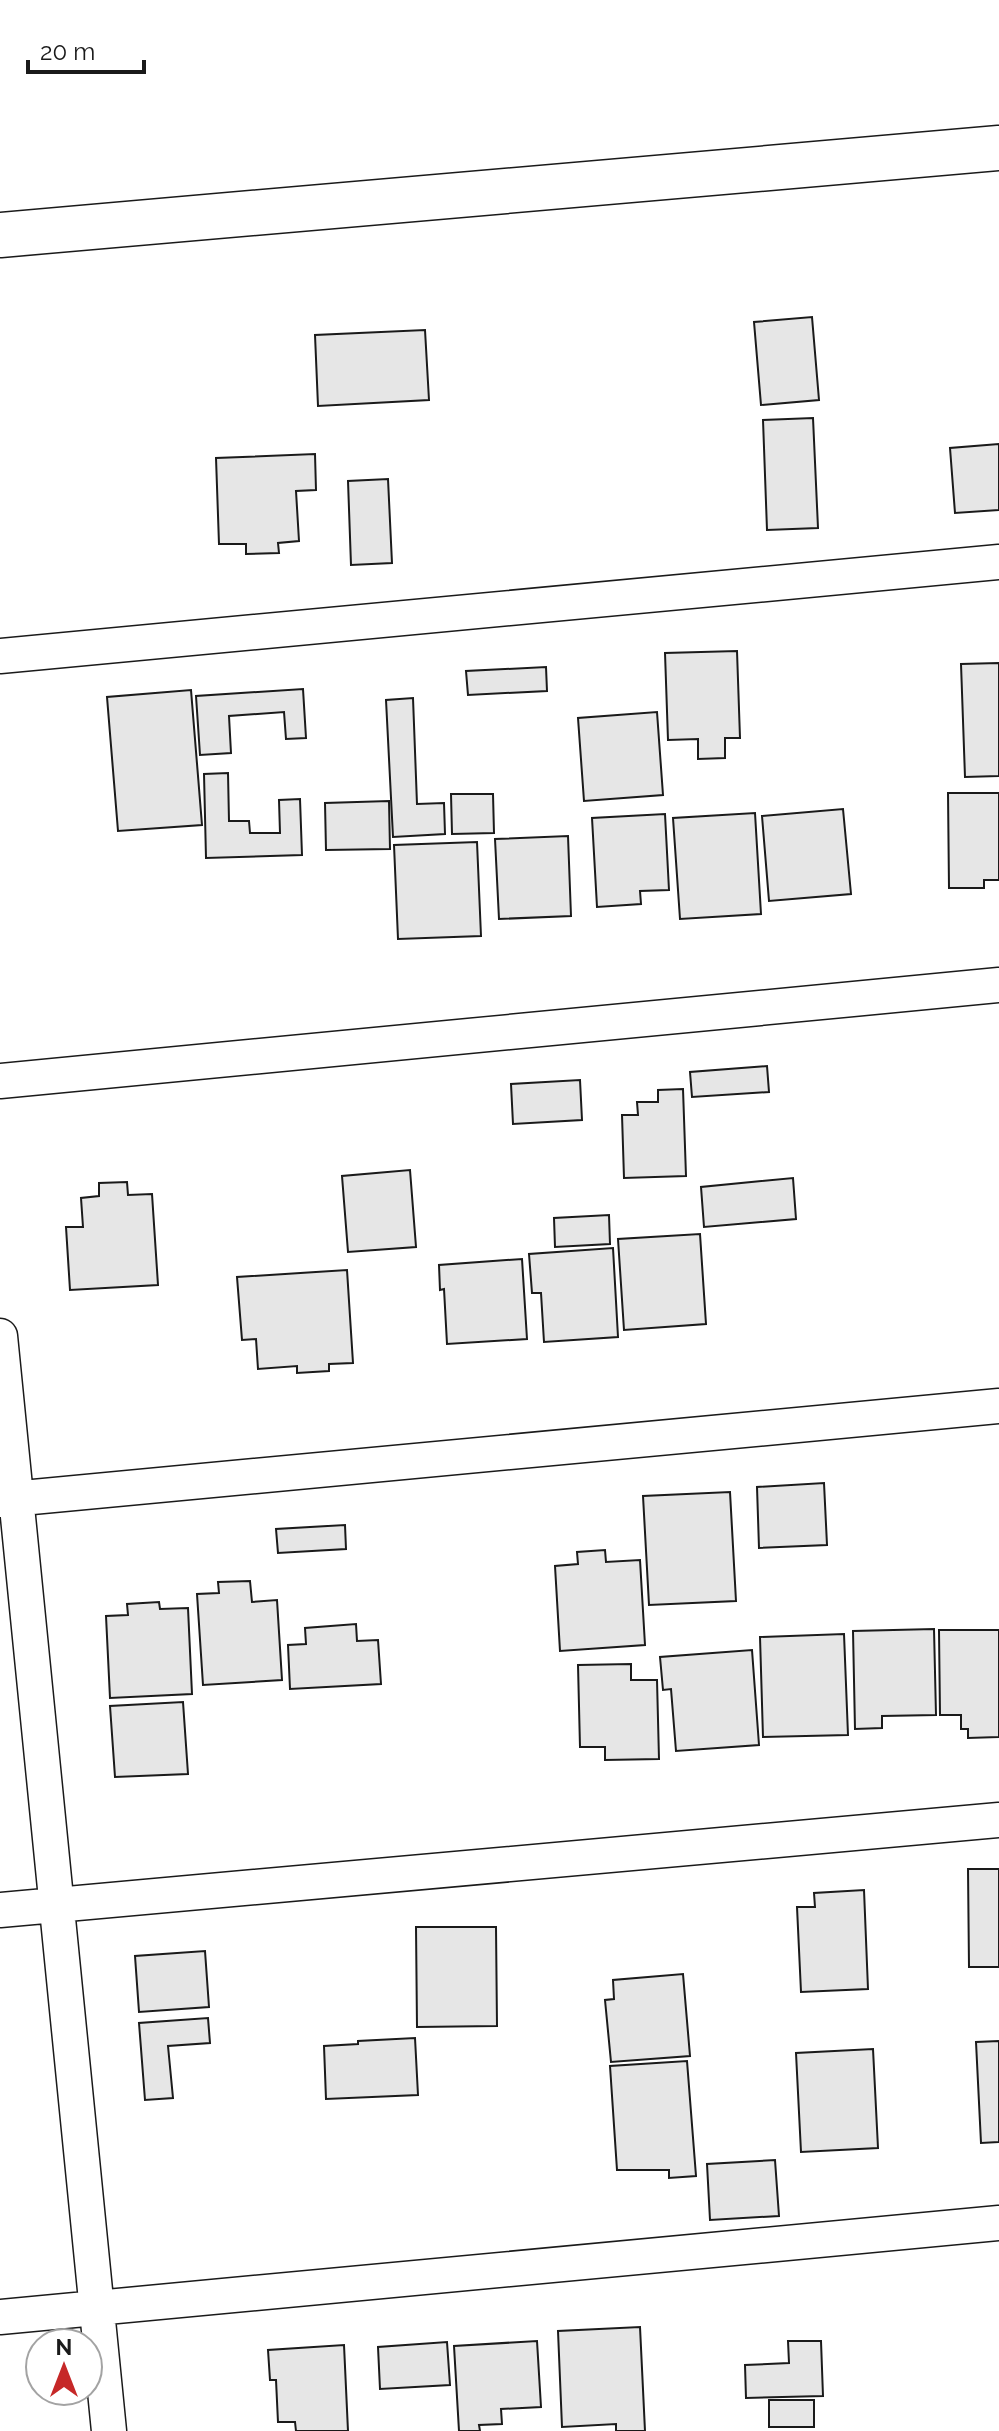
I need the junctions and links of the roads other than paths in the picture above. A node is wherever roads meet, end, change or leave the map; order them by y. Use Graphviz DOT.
graph roads {
  1 [pos="999,148"];
  2 [pos="0,235"];
  3 [pos="999,562"];
  4 [pos="0,656"];
  5 [pos="999,985"];
  6 [pos="0,1081"];
  7 [pos="0,1336"];
  8 [pos="999,1406"];
  9 [pos="8,1500"];
  10 [pos="999,1820"];
  11 [pos="56,1905"];
  12 [pos="0,1910"];
  13 [pos="999,2223"];
  14 [pos="97,2308"];
  15 [pos="0,2317"];
  16 [pos="109,2431"];
  1 -- 2 [label="main road"];
  3 -- 4 [label="street"];
  5 -- 6 [label="street"];
  7 -- 9 [label="street"];
  8 -- 9 [label="street"];
  9 -- 11 [label="street"];
  10 -- 11 [label="street"];
  11 -- 12 [label="street"];
  11 -- 14 [label="street"];
  13 -- 14 [label="street"];
  14 -- 15 [label="street"];
  14 -- 16 [label="street"];
}
